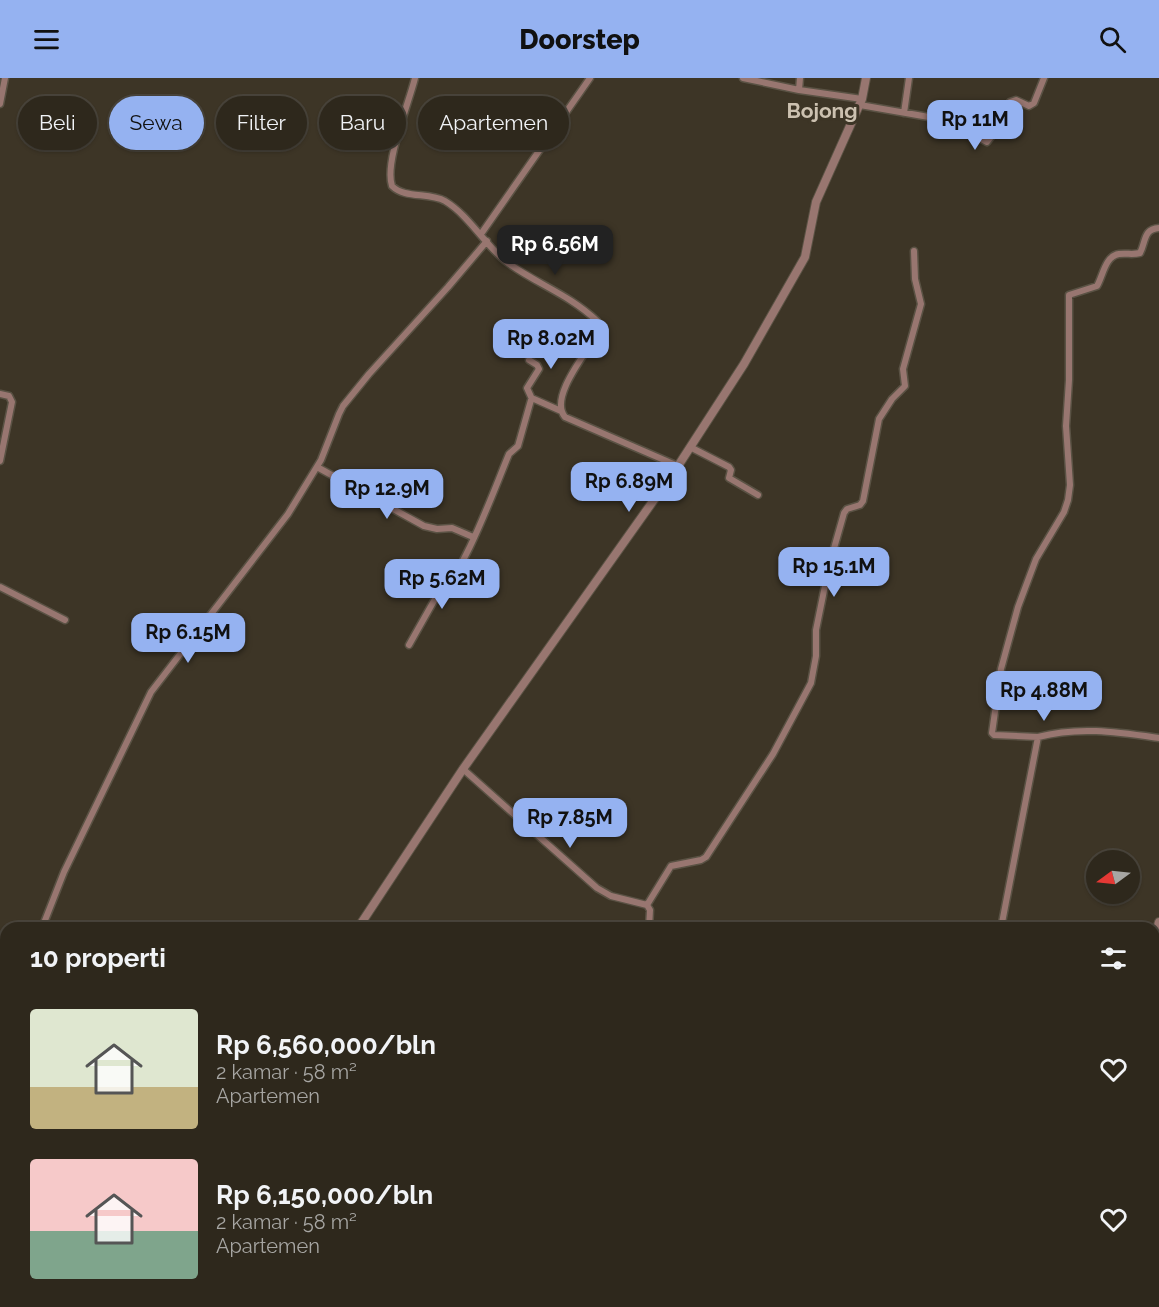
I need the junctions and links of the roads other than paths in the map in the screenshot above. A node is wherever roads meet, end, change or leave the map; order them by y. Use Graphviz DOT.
graph roads {
  1 [pos="5,78"];
  2 [pos="415,78"];
  3 [pos="590,78"];
  4 [pos="743,78"];
  5 [pos="800,78"];
  6 [pos="866,78"];
  7 [pos="909,78"];
  8 [pos="1044,78"];
  9 [pos="799,90"];
  10 [pos="861,102"];
  11 [pos="0,104"];
  12 [pos="904,113"];
  13 [pos="1159,228"];
  14 [pos="482,234"];
  15 [pos="487,241"];
  16 [pos="914,251"];
  17 [pos="529,360"];
  18 [pos="0,394"];
  19 [pos="532,399"];
  20 [pos="561,411"];
  21 [pos="690,447"];
  22 [pos="0,461"];
  23 [pos="678,466"];
  24 [pos="317,467"];
  25 [pos="758,495"];
  26 [pos="473,537"];
  27 [pos="0,587"];
  28 [pos="65,620"];
  29 [pos="409,645"];
  30 [pos="1038,736"];
  31 [pos="1159,738"];
  32 [pos="463,768"];
  33 [pos="647,905"];
  34 [pos="44,922"];
  35 [pos="362,922"];
  36 [pos="649,922"];
  37 [pos="1002,922"];
  1 -- 11 [label="street"];
  2 -- 14 [label="street"];
  3 -- 14 [label="street"];
  4 -- 9 [label="street"];
  5 -- 9 [label="street"];
  6 -- 10 [label="street"];
  7 -- 12 [label="street"];
  8 -- 12 [label="street"];
  9 -- 10 [label="street"];
  10 -- 12 [label="street"];
  10 -- 21 [label="street"];
  13 -- 30 [label="street"];
  14 -- 15 [label="street"];
  15 -- 20 [label="street"];
  15 -- 24 [label="street"];
  16 -- 33 [label="street"];
  17 -- 19 [label="street"];
  18 -- 22 [label="street"];
  19 -- 20 [label="street"];
  19 -- 26 [label="street"];
  20 -- 23 [label="street"];
  21 -- 23 [label="street"];
  21 -- 25 [label="street"];
  23 -- 32 [label="street"];
  24 -- 26 [label="street"];
  24 -- 34 [label="street"];
  26 -- 29 [label="street"];
  27 -- 28 [label="street"];
  30 -- 31 [label="street"];
  30 -- 37 [label="street"];
  32 -- 33 [label="street"];
  32 -- 35 [label="street"];
  33 -- 36 [label="street"];
}
